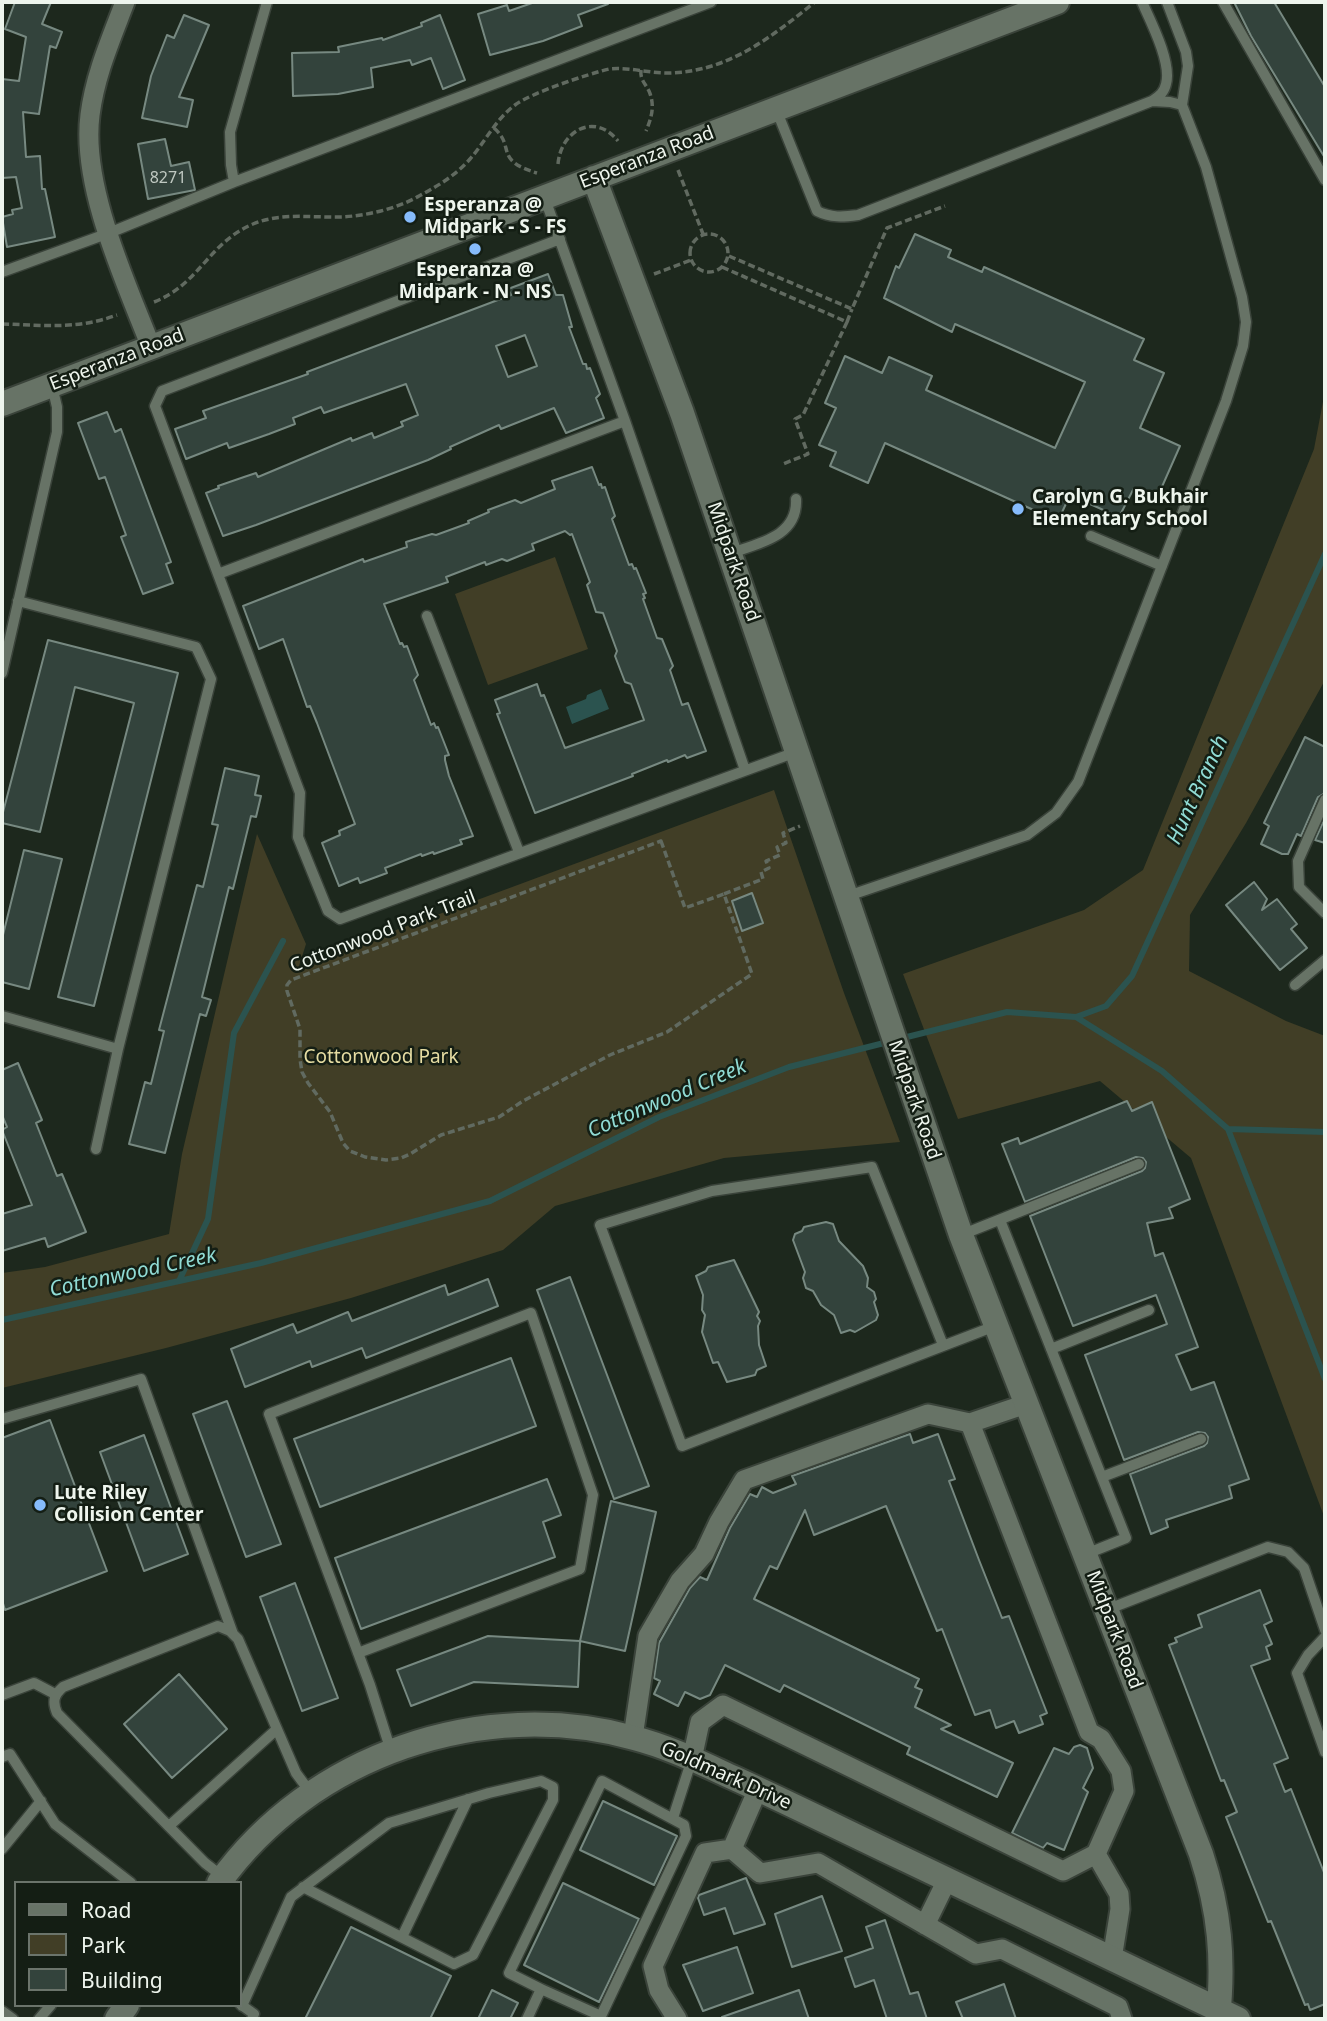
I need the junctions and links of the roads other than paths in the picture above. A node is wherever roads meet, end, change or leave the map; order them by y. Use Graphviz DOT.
graph roads {
  1 [pos="125,2"];
  2 [pos="267,2"];
  3 [pos="711,2"];
  4 [pos="1142,2"];
  5 [pos="1167,2"];
  6 [pos="1223,2"];
  7 [pos="1044,4"];
  8 [pos="1152,101"];
  9 [pos="1182,106"];
  10 [pos="775,109"];
  11 [pos="594,178"];
  12 [pos="1325,180"];
  13 [pos="234,182"];
  14 [pos="544,197"];
  15 [pos="109,233"];
  16 [pos="560,239"];
  17 [pos="2,272"];
  18 [pos="151,347"];
  19 [pos="52,385"];
  20 [pos="2,404"];
  21 [pos="625,421"];
  22 [pos="796,499"];
  23 [pos="1091,536"];
  24 [pos="730,553"];
  25 [pos="1162,566"];
  26 [pos="218,574"];
  27 [pos="18,601"];
  28 [pos="427,616"];
  29 [pos="2,673"];
  30 [pos="797,751"];
  31 [pos="745,769"];
  32 [pos="1325,800"];
  33 [pos="519,852"];
  34 [pos="845,897"];
  35 [pos="1325,913"];
  36 [pos="1325,960"];
  37 [pos="1295,985"];
  38 [pos="2,1016"];
  39 [pos="118,1049"];
  40 [pos="96,1149"];
  41 [pos="1139,1164"];
  42 [pos="1000,1220"];
  43 [pos="961,1235"];
  44 [pos="1149,1310"];
  45 [pos="996,1326"];
  46 [pos="943,1345"];
  47 [pos="1051,1349"];
  48 [pos="1026,1404"];
  49 [pos="2,1419"];
  50 [pos="970,1423"];
  51 [pos="1201,1438"];
  52 [pos="1102,1477"];
  53 [pos="1084,1554"];
  54 [pos="1106,1610"];
  55 [pos="1325,1630"];
  56 [pos="233,1634"];
  57 [pos="1325,1637"];
  58 [pos="358,1653"];
  59 [pos="3,1692"];
  60 [pos="55,1694"];
  61 [pos="277,1729"];
  62 [pos="633,1737"];
  63 [pos="391,1751"];
  64 [pos="1325,1752"];
  65 [pos="2,1757"];
  66 [pos="692,1759"];
  67 [pos="758,1789"];
  68 [pos="310,1792"];
  69 [pos="468,1799"];
  70 [pos="41,1801"];
  71 [pos="673,1818"];
  72 [pos="169,1826"];
  73 [pos="2,1849"];
  74 [pos="732,1849"];
  75 [pos="1100,1862"];
  76 [pos="221,1880"];
  77 [pos="947,1880"];
  78 [pos="128,1881"];
  79 [pos="303,1887"];
  80 [pos="925,1925"];
  81 [pos="402,1937"];
  82 [pos="1112,1959"];
  83 [pos="541,1989"];
  84 [pos="242,2003"];
  85 [pos="242,2006"];
  86 [pos="2,2011"];
  87 [pos="1225,2016"];
  88 [pos="13,2019"];
  89 [pos="252,2019"];
  90 [pos="527,2019"];
  91 [pos="677,2019"];
  92 [pos="1122,2019"];
  1 -- 15 [label="street"];
  2 -- 13 [label="lane"];
  3 -- 13 [label="lane"];
  4 -- 8 [label="lane"];
  5 -- 9 [label="lane"];
  6 -- 12 [label="lane"];
  7 -- 10 [label="street, Esperanza Road"];
  8 -- 9 [label="lane"];
  8 -- 10 [label="lane"];
  9 -- 25 [label="lane"];
  10 -- 11 [label="street, Esperanza Road"];
  11 -- 14 [label="street, Esperanza Road"];
  11 -- 24 [label="street, Midpark Road"];
  13 -- 15 [label="lane"];
  14 -- 16 [label="lane"];
  14 -- 18 [label="street, Esperanza Road"];
  15 -- 17 [label="lane"];
  15 -- 18 [label="street"];
  16 -- 21 [label="lane"];
  16 -- 26 [label="lane"];
  18 -- 19 [label="street, Esperanza Road"];
  19 -- 20 [label="street, Esperanza Road"];
  19 -- 27 [label="lane"];
  21 -- 26 [label="lane"];
  21 -- 31 [label="lane"];
  22 -- 24 [label="lane"];
  23 -- 25 [label="lane"];
  24 -- 30 [label="street, Midpark Road"];
  25 -- 34 [label="lane"];
  26 -- 33 [label="lane"];
  27 -- 29 [label="lane"];
  27 -- 39 [label="lane"];
  28 -- 33 [label="lane"];
  30 -- 31 [label="lane"];
  30 -- 34 [label="street, Midpark Road"];
  31 -- 33 [label="lane"];
  32 -- 35 [label="lane"];
  34 -- 43 [label="street, Midpark Road"];
  36 -- 37 [label="lane"];
  38 -- 39 [label="lane"];
  39 -- 40 [label="lane"];
  41 -- 42 [label="lane"];
  42 -- 43 [label="lane"];
  42 -- 47 [label="lane"];
  43 -- 45 [label="street, Midpark Road"];
  44 -- 47 [label="lane"];
  45 -- 46 [label="lane"];
  45 -- 48 [label="street, Midpark Road"];
  46 -- 46 [label="lane"];
  47 -- 52 [label="lane"];
  48 -- 50 [label="street"];
  48 -- 53 [label="street, Midpark Road"];
  49 -- 56 [label="lane"];
  50 -- 62 [label="street"];
  50 -- 75 [label="street"];
  51 -- 52 [label="lane"];
  52 -- 53 [label="lane"];
  53 -- 54 [label="street, Midpark Road"];
  54 -- 55 [label="lane"];
  54 -- 87 [label="street, Midpark Road"];
  56 -- 60 [label="lane"];
  56 -- 61 [label="lane"];
  57 -- 64 [label="lane"];
  58 -- 58 [label="lane"];
  58 -- 63 [label="lane"];
  59 -- 60 [label="lane"];
  60 -- 72 [label="lane"];
  61 -- 68 [label="lane"];
  61 -- 72 [label="lane"];
  62 -- 63 [label="street, Goldmark Drive"];
  62 -- 66 [label="street, Goldmark Drive"];
  63 -- 68 [label="street, Goldmark Drive"];
  65 -- 70 [label="lane"];
  66 -- 67 [label="street, Goldmark Drive"];
  66 -- 71 [label="lane"];
  66 -- 75 [label="street"];
  67 -- 74 [label="street"];
  67 -- 77 [label="street, Goldmark Drive"];
  68 -- 76 [label="street, Goldmark Drive"];
  69 -- 79 [label="lane"];
  69 -- 81 [label="lane"];
  69 -- 81 [label="lane"];
  70 -- 73 [label="lane"];
  70 -- 78 [label="lane"];
  71 -- 83 [label="lane"];
  71 -- 83 [label="lane"];
  72 -- 76 [label="lane"];
  74 -- 80 [label="street"];
  74 -- 91 [label="street"];
  75 -- 82 [label="street"];
  77 -- 80 [label="street"];
  77 -- 82 [label="street, Goldmark Drive"];
  79 -- 81 [label="lane"];
  79 -- 84 [label="lane"];
  80 -- 92 [label="street"];
  82 -- 87 [label="street, Goldmark Drive"];
  83 -- 90 [label="lane"];
  85 -- 89 [label="lane"];
  86 -- 88 [label="lane"];
}
